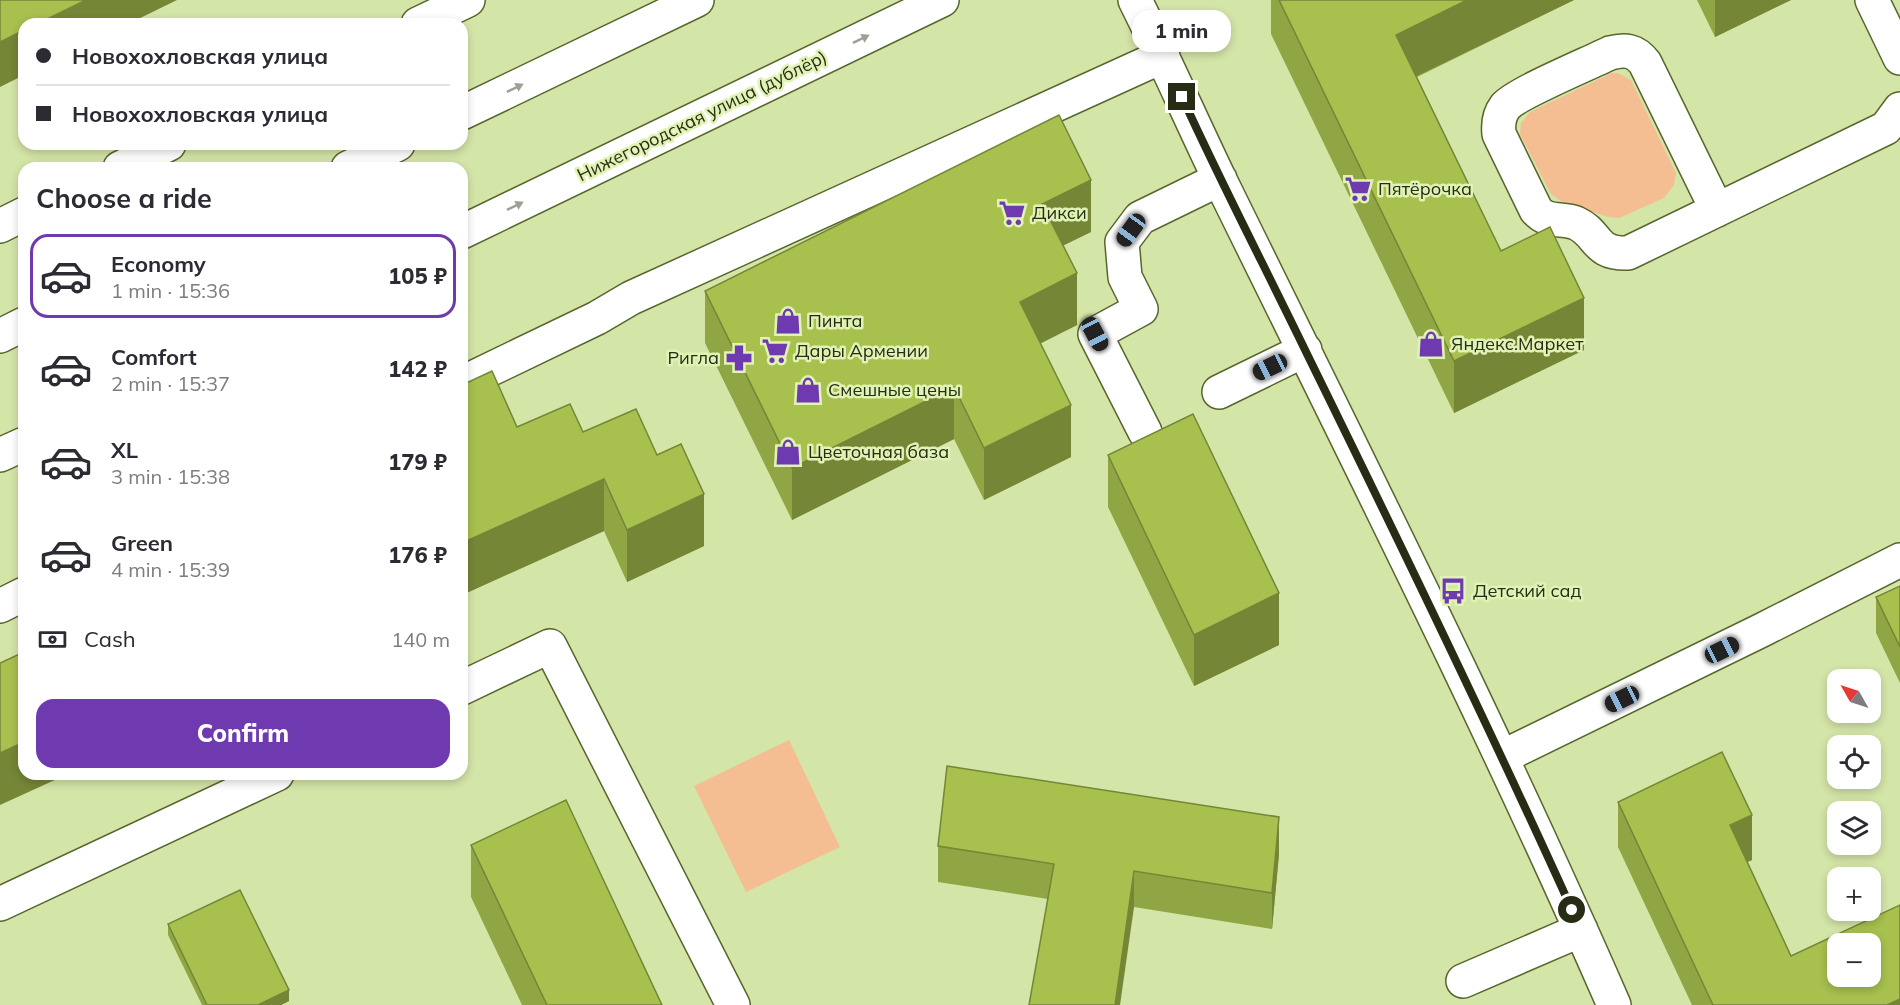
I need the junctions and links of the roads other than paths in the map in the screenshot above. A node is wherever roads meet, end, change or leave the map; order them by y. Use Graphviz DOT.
graph roads {
  1 [pos="468,0"];
  2 [pos="697,0"];
  3 [pos="942,0"];
  4 [pos="1136,0"];
  5 [pos="1872,0"];
  6 [pos="430,18"];
  7 [pos="1163,56"];
  8 [pos="1900,58"];
  9 [pos="1900,109"];
  10 [pos="468,110"];
  11 [pos="157,150"];
  12 [pos="386,150"];
  13 [pos="132,162"];
  14 [pos="360,162"];
  15 [pos="1220,179"];
  16 [pos="1717,210"];
  17 [pos="18,217"];
  18 [pos="0,226"];
  19 [pos="468,229"];
  20 [pos="18,327"];
  21 [pos="0,336"];
  22 [pos="1305,350"];
  23 [pos="468,380"];
  24 [pos="1219,392"];
  25 [pos="1145,432"];
  26 [pos="18,447"];
  27 [pos="0,455"];
  28 [pos="1900,560"];
  29 [pos="18,597"];
  30 [pos="0,606"];
  31 [pos="468,685"];
  32 [pos="1502,757"];
  33 [pos="264,780"];
  34 [pos="0,904"];
  35 [pos="1581,930"];
  36 [pos="1463,981"];
  37 [pos="733,1005"];
  38 [pos="1614,1005"];
  1 -- 6 [label="street"];
  10 -- 2 [label="street, one-way"];
  19 -- 3 [label="street, Нижегородская улица (дублёр), one-way"];
  4 -- 7 [label="street"];
  5 -- 8 [label="street"];
  7 -- 15 [label="street"];
  7 -- 23 [label="street"];
  9 -- 16 [label="street"];
  11 -- 13 [label="street"];
  12 -- 14 [label="street"];
  15 -- 22 [label="street"];
  15 -- 25 [label="street"];
  16 -- 16 [label="street"];
  17 -- 18 [label="street"];
  20 -- 21 [label="street"];
  22 -- 24 [label="street"];
  22 -- 32 [label="street"];
  26 -- 27 [label="street"];
  28 -- 32 [label="street"];
  29 -- 30 [label="street"];
  31 -- 37 [label="street"];
  32 -- 35 [label="street"];
  33 -- 34 [label="street"];
  35 -- 36 [label="street"];
  35 -- 38 [label="street"];
}
